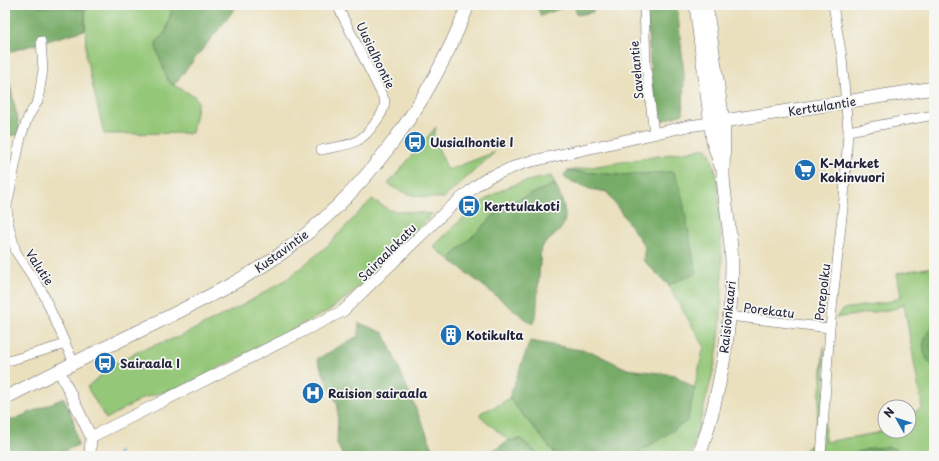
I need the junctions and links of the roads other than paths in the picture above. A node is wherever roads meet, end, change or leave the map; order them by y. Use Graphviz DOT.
graph roads {
  1 [pos="338,5"];
  2 [pos="468,5"];
  3 [pos="644,5"];
  4 [pos="696,5"];
  5 [pos="706,5"];
  6 [pos="833,5"];
  7 [pos="41,41"];
  8 [pos="934,88"];
  9 [pos="847,103"];
  10 [pos="934,115"];
  11 [pos="717,122"];
  12 [pos="848,132"];
  13 [pos="654,134"];
  14 [pos="321,150"];
  15 [pos="729,316"];
  16 [pos="830,328"];
  17 [pos="66,344"];
  18 [pos="5,362"];
  19 [pos="74,363"];
  20 [pos="59,370"];
  21 [pos="5,398"];
  22 [pos="91,437"];
  23 [pos="90,456"];
  24 [pos="698,456"];
  25 [pos="821,456"];
  1 -- 14 [label="street, Uusialhontie"];
  2 -- 19 [label="main road, Kustavintie"];
  3 -- 13 [label="street, Savelantie"];
  4 -- 11 [label="main road, Raisionkaari"];
  5 -- 11 [label="main road, Raisionkaari"];
  6 -- 9 [label="street, Porepolku"];
  7 -- 17 [label="street, Valutie"];
  8 -- 9 [label="main road, Kerttulantie"];
  9 -- 11 [label="main road, Kerttulantie"];
  9 -- 12 [label="street, Porepolku"];
  10 -- 12 [label="street"];
  11 -- 13 [label="street, Sairaalakatu"];
  11 -- 15 [label="main road, Raisionkaari"];
  12 -- 16 [label="street, Porepolku"];
  13 -- 22 [label="street, Sairaalakatu"];
  15 -- 16 [label="street, Porekatu"];
  15 -- 24 [label="main road, Raisionkaari"];
  16 -- 25 [label="street, Porepolku"];
  17 -- 18 [label="street"];
  17 -- 19 [label="street, Valutie"];
  19 -- 20 [label="main road, Kustavintie"];
  20 -- 21 [label="main road, Kustavintie"];
  20 -- 22 [label="street"];
  22 -- 23 [label="street"];
}
